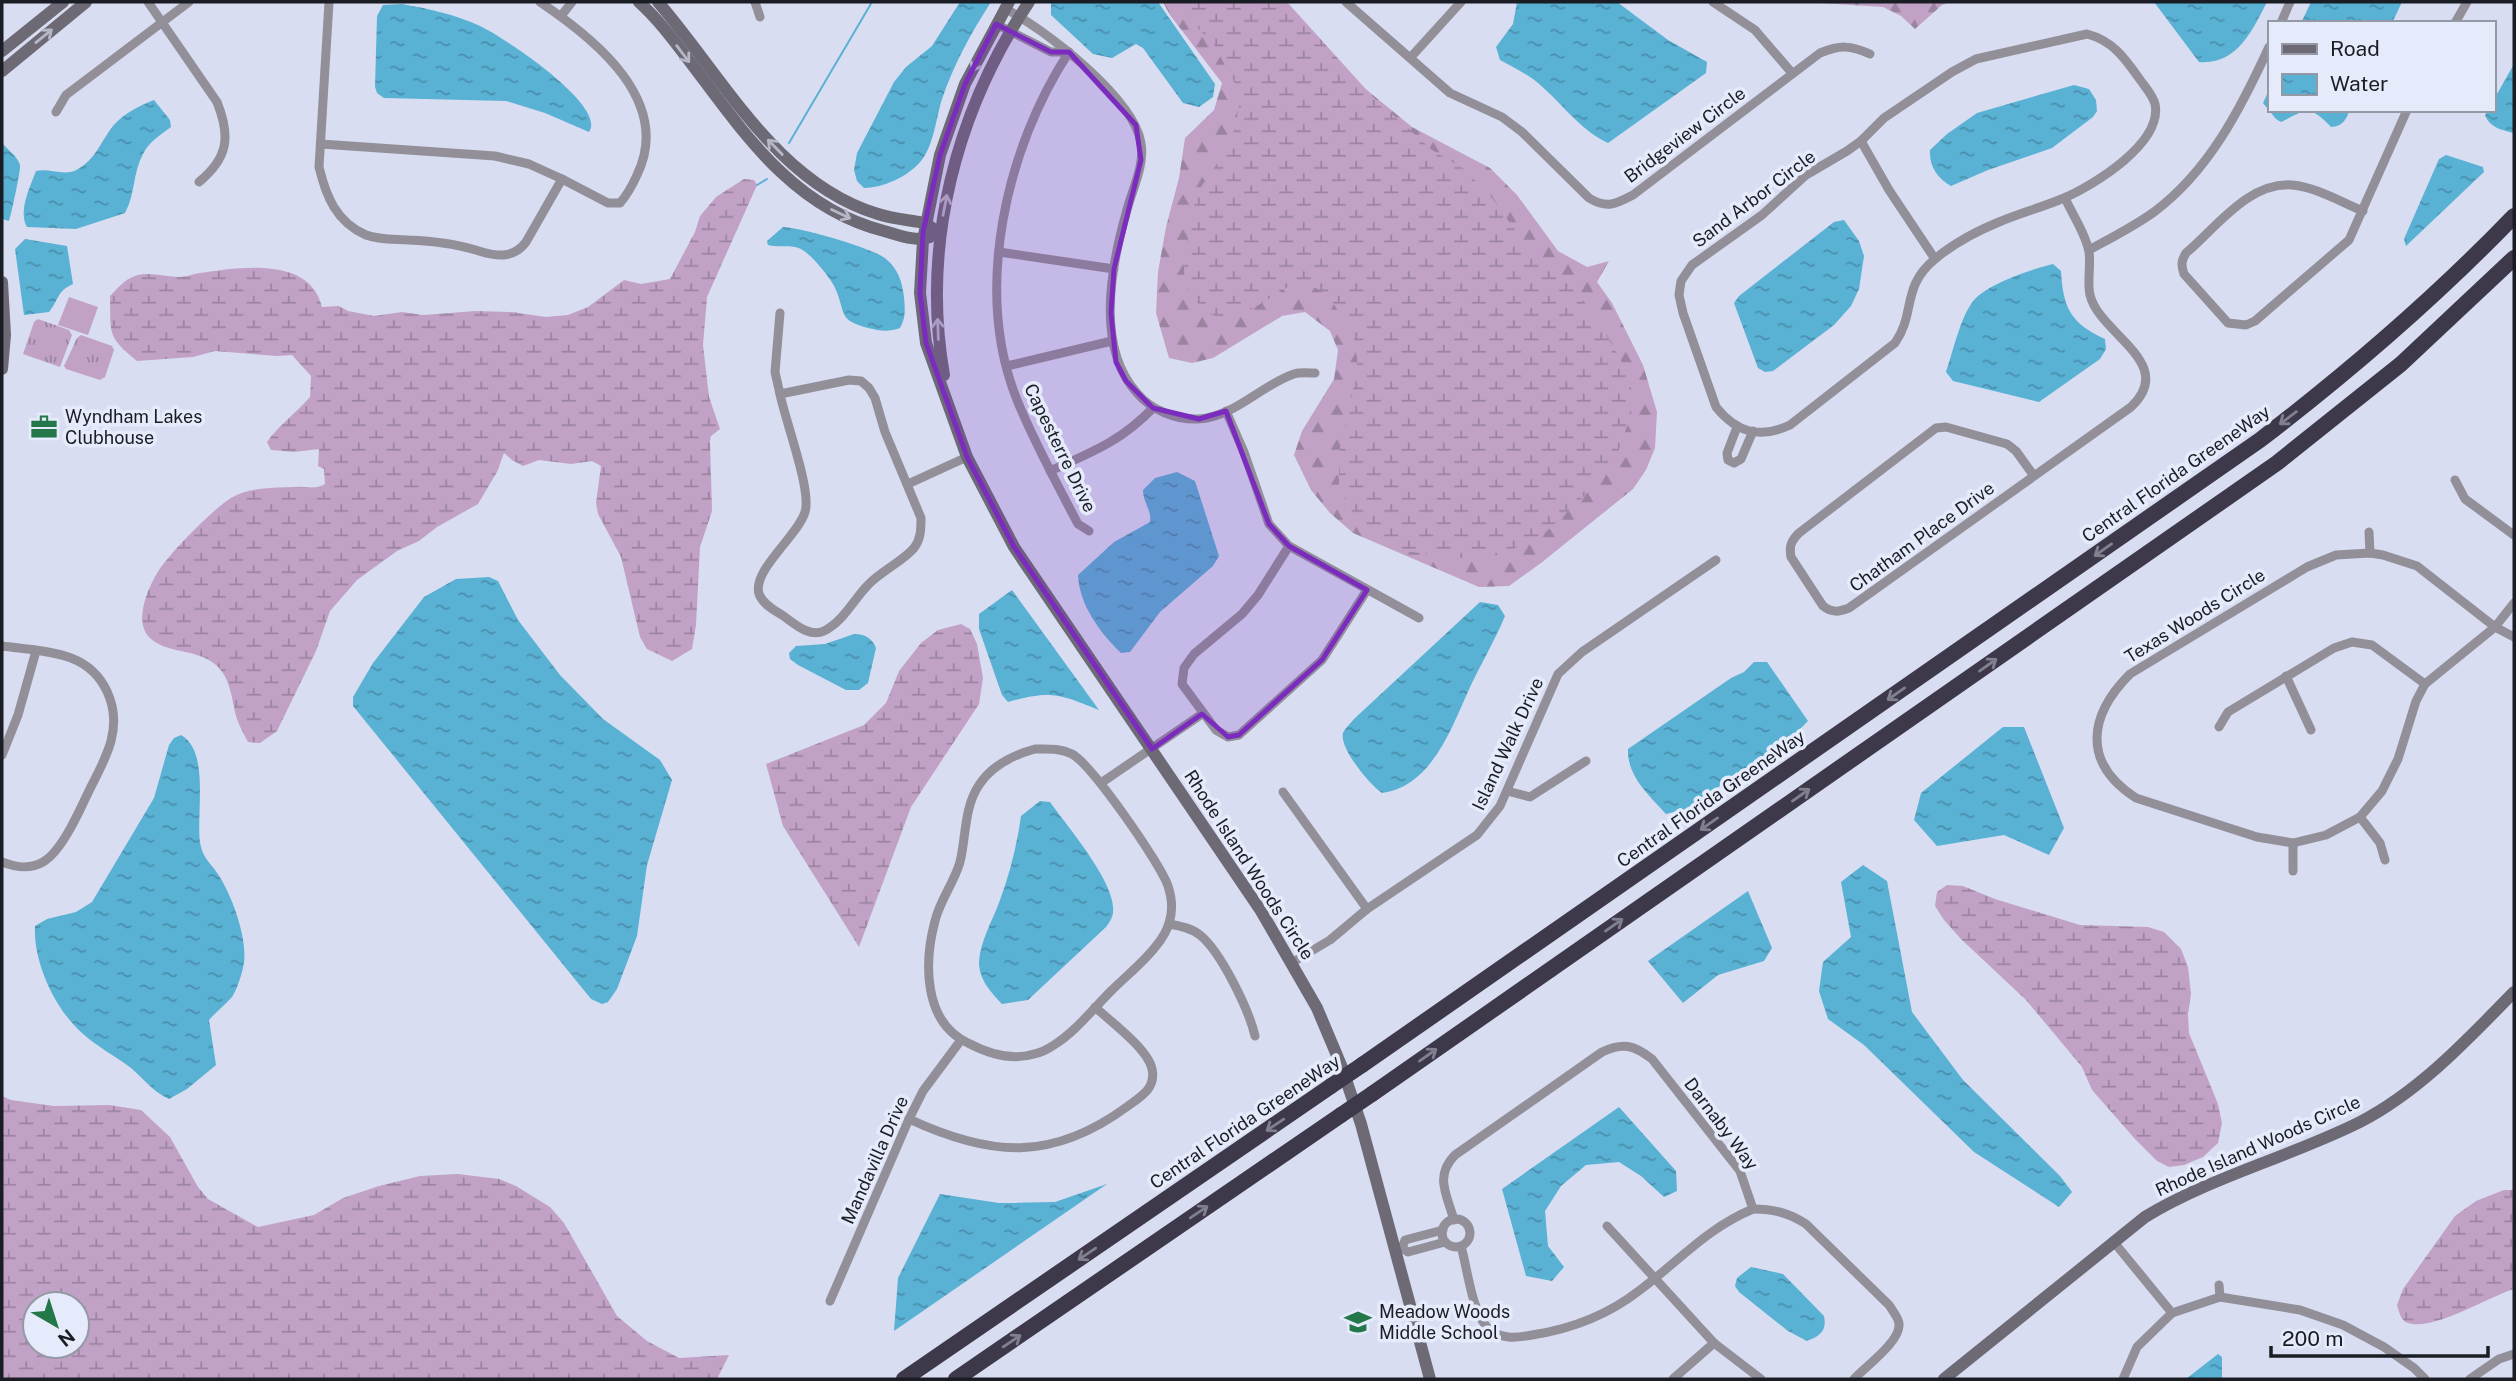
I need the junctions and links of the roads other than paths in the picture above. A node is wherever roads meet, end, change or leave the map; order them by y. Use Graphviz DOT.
graph roads {
  1 [pos="63,2"];
  2 [pos="86,2"];
  3 [pos="148,2"];
  4 [pos="190,2"];
  5 [pos="329,2"];
  6 [pos="540,2"];
  7 [pos="572,2"];
  8 [pos="639,2"];
  9 [pos="658,2"];
  10 [pos="755,2"];
  11 [pos="1029,2"];
  12 [pos="1346,2"];
  13 [pos="1461,2"];
  14 [pos="1713,2"];
  15 [pos="2290,2"];
  16 [pos="2467,2"];
  17 [pos="1007,5"];
  18 [pos="561,16"];
  19 [pos="1019,16"];
  20 [pos="760,17"];
  21 [pos="162,21"];
  22 [pos="2282,21"];
  23 [pos="2456,21"];
  24 [pos="996,24"];
  25 [pos="1011,30"];
  26 [pos="2268,49"];
  27 [pos="2,51"];
  28 [pos="1069,52"];
  29 [pos="1870,54"];
  30 [pos="1410,57"];
  31 [pos="2,71"];
  32 [pos="1792,73"];
  33 [pos="56,112"];
  34 [pos="2406,112"];
  35 [pos="1861,141"];
  36 [pos="321,144"];
  37 [pos="562,178"];
  38 [pos="199,182"];
  39 [pos="2065,198"];
  40 [pos="2514,205"];
  41 [pos="2363,211"];
  42 [pos="2514,216"];
  43 [pos="925,223"];
  44 [pos="941,234"];
  45 [pos="923,240"];
  46 [pos="2089,250"];
  47 [pos="999,252"];
  48 [pos="2514,258"];
  49 [pos="1935,259"];
  50 [pos="1114,269"];
  51 [pos="2514,269"];
  52 [pos="2,282"];
  53 [pos="780,313"];
  54 [pos="2440,330"];
  55 [pos="1112,341"];
  56 [pos="2,365"];
  57 [pos="1007,366"];
  58 [pos="1315,373"];
  59 [pos="2342,376"];
  60 [pos="780,394"];
  61 [pos="1153,408"];
  62 [pos="950,410"];
  63 [pos="1226,411"];
  64 [pos="1737,427"];
  65 [pos="1753,432"];
  66 [pos="967,457"];
  67 [pos="1050,471"];
  68 [pos="2034,476"];
  69 [pos="2455,480"];
  70 [pos="908,484"];
  71 [pos="1089,531"];
  72 [pos="2369,532"];
  73 [pos="2514,535"];
  74 [pos="1289,546"];
  75 [pos="2370,553"];
  76 [pos="1716,560"];
  77 [pos="1367,590"];
  78 [pos="2514,603"];
  79 [pos="1419,618"];
  80 [pos="2495,627"];
  81 [pos="2514,637"];
  82 [pos="2,646"];
  83 [pos="36,652"];
  84 [pos="2286,676"];
  85 [pos="2425,684"];
  86 [pos="1202,714"];
  87 [pos="2219,727"];
  88 [pos="2311,730"];
  89 [pos="1152,749"];
  90 [pos="2,755"];
  91 [pos="1586,761"];
  92 [pos="1101,783"];
  93 [pos="1507,790"];
  94 [pos="1283,792"];
  95 [pos="2360,817"];
  96 [pos="2293,843"];
  97 [pos="2385,860"];
  98 [pos="2,862"];
  99 [pos="2292,871"];
  100 [pos="1367,909"];
  101 [pos="1169,924"];
  102 [pos="1293,962"];
  103 [pos="2514,992"];
  104 [pos="1095,1007"];
  105 [pos="1255,1036"];
  106 [pos="961,1040"];
  107 [pos="909,1119"];
  108 [pos="1753,1209"];
  109 [pos="1454,1220"];
  110 [pos="1607,1226"];
  111 [pos="1443,1230"];
  112 [pos="2113,1241"];
  113 [pos="1445,1242"];
  114 [pos="1461,1246"];
  115 [pos="1399,1249"];
  116 [pos="1653,1278"];
  117 [pos="2219,1285"];
  118 [pos="2220,1297"];
  119 [pos="831,1301"];
  120 [pos="2172,1313"];
  121 [pos="1714,1343"];
  122 [pos="2514,1354"];
  123 [pos="904,1379"];
  124 [pos="956,1379"];
  125 [pos="1430,1379"];
  126 [pos="1673,1379"];
  127 [pos="1761,1379"];
  128 [pos="1854,1379"];
  129 [pos="1944,1379"];
  130 [pos="2123,1379"];
  131 [pos="2425,1379"];
  132 [pos="2470,1379"];
  1 -- 27 [label="street"];
  31 -- 2 [label="street, one-way"];
  3 -- 21 [label="street"];
  4 -- 21 [label="street"];
  5 -- 36 [label="street"];
  6 -- 18 [label="street"];
  7 -- 18 [label="street"];
  8 -- 45 [label="street, one-way"];
  43 -- 9 [label="street, one-way"];
  10 -- 20 [label="street"];
  11 -- 19 [label="street, Rhode Island Woods Circle"];
  12 -- 30 [label="street, Bridgeview Circle"];
  13 -- 30 [label="street"];
  14 -- 32 [label="street"];
  15 -- 22 [label="street"];
  16 -- 23 [label="street"];
  17 -- 19 [label="street"];
  17 -- 24 [label="street, Rhode Island Woods Circle"];
  18 -- 37 [label="street"];
  19 -- 25 [label="street, Rhode Island Woods Circle"];
  19 -- 28 [label="street"];
  21 -- 33 [label="street"];
  21 -- 38 [label="street"];
  24 -- 25 [label="street"];
  24 -- 43 [label="street, Rhode Island Woods Circle, one-way"];
  25 -- 28 [label="street"];
  44 -- 25 [label="street, Rhode Island Woods Circle, one-way"];
  26 -- 46 [label="street"];
  28 -- 47 [label="street, Capesterre Drive"];
  28 -- 50 [label="street"];
  29 -- 32 [label="street"];
  30 -- 32 [label="street, Bridgeview Circle"];
  34 -- 41 [label="street"];
  35 -- 39 [label="street, Sand Arbor Circle"];
  35 -- 49 [label="street"];
  35 -- 64 [label="street, Sand Arbor Circle"];
  36 -- 37 [label="street"];
  36 -- 37 [label="street"];
  39 -- 46 [label="street"];
  39 -- 49 [label="street, Sand Arbor Circle"];
  40 -- 59 [label="highway"];
  41 -- 41 [label="street"];
  42 -- 59 [label="highway, Central Florida GreeneWay"];
  43 -- 44 [label="street"];
  43 -- 45 [label="street, Rhode Island Woods Circle"];
  44 -- 45 [label="street"];
  62 -- 44 [label="street, Rhode Island Woods Circle, one-way"];
  45 -- 62 [label="street, Rhode Island Woods Circle"];
  46 -- 68 [label="street, Chatham Place Drive"];
  47 -- 50 [label="street"];
  47 -- 57 [label="street, Capesterre Drive"];
  48 -- 54 [label="highway"];
  49 -- 65 [label="street, Sand Arbor Circle"];
  50 -- 55 [label="street"];
  51 -- 54 [label="highway"];
  52 -- 56 [label="street"];
  53 -- 60 [label="street"];
  124 -- 54 [label="highway, one-way, bridge"];
  55 -- 57 [label="street"];
  55 -- 61 [label="street"];
  57 -- 67 [label="street, Capesterre Drive"];
  58 -- 63 [label="street"];
  59 -- 123 [label="highway, Central Florida GreeneWay, one-way, bridge"];
  60 -- 70 [label="street"];
  60 -- 70 [label="street"];
  61 -- 63 [label="street"];
  61 -- 67 [label="street"];
  62 -- 66 [label="street, Rhode Island Woods Circle"];
  63 -- 74 [label="street"];
  64 -- 65 [label="street, Sand Arbor Circle"];
  64 -- 65 [label="street"];
  66 -- 70 [label="street"];
  66 -- 89 [label="street, Rhode Island Woods Circle"];
  67 -- 71 [label="street, Capesterre Drive"];
  68 -- 68 [label="street, Chatham Place Drive"];
  69 -- 73 [label="street"];
  72 -- 75 [label="street"];
  74 -- 77 [label="street"];
  74 -- 86 [label="street"];
  75 -- 80 [label="street, Texas Woods Circle"];
  75 -- 96 [label="street, Texas Woods Circle"];
  76 -- 93 [label="street, Island Walk Drive"];
  77 -- 79 [label="street"];
  77 -- 86 [label="street"];
  78 -- 80 [label="street"];
  80 -- 81 [label="street, Texas Woods Circle"];
  80 -- 85 [label="street, Texas Woods Circle"];
  82 -- 83 [label="street"];
  83 -- 90 [label="street"];
  83 -- 98 [label="street"];
  84 -- 85 [label="street"];
  84 -- 87 [label="street"];
  84 -- 88 [label="street"];
  85 -- 95 [label="street, Texas Woods Circle"];
  86 -- 89 [label="street"];
  89 -- 92 [label="street"];
  89 -- 102 [label="street, Rhode Island Woods Circle"];
  91 -- 93 [label="street"];
  92 -- 101 [label="street"];
  92 -- 106 [label="street"];
  93 -- 100 [label="street, Island Walk Drive"];
  94 -- 100 [label="street"];
  95 -- 96 [label="street, Texas Woods Circle"];
  95 -- 97 [label="street"];
  96 -- 99 [label="street"];
  100 -- 102 [label="street, Island Walk Drive"];
  101 -- 104 [label="street"];
  101 -- 105 [label="street"];
  102 -- 115 [label="street, Rhode Island Woods Circle"];
  103 -- 112 [label="street, Rhode Island Woods Circle"];
  104 -- 106 [label="street"];
  104 -- 107 [label="street"];
  106 -- 107 [label="street, Mandavilla Drive"];
  107 -- 119 [label="street, Mandavilla Drive"];
  108 -- 109 [label="street, Darnaby Way"];
  108 -- 116 [label="street, Darnaby Way"];
  108 -- 128 [label="street"];
  109 -- 111 [label="street"];
  109 -- 114 [label="street, Darnaby Way"];
  110 -- 116 [label="street"];
  111 -- 113 [label="street"];
  111 -- 115 [label="street"];
  112 -- 120 [label="street"];
  112 -- 129 [label="street, Rhode Island Woods Circle"];
  113 -- 114 [label="street"];
  113 -- 115 [label="street"];
  114 -- 116 [label="street, Darnaby Way"];
  115 -- 125 [label="street, Rhode Island Woods Circle"];
  116 -- 121 [label="street"];
  117 -- 118 [label="street"];
  118 -- 120 [label="street"];
  118 -- 131 [label="street"];
  120 -- 130 [label="street"];
  121 -- 126 [label="street"];
  121 -- 127 [label="street"];
  122 -- 132 [label="street"];
}
